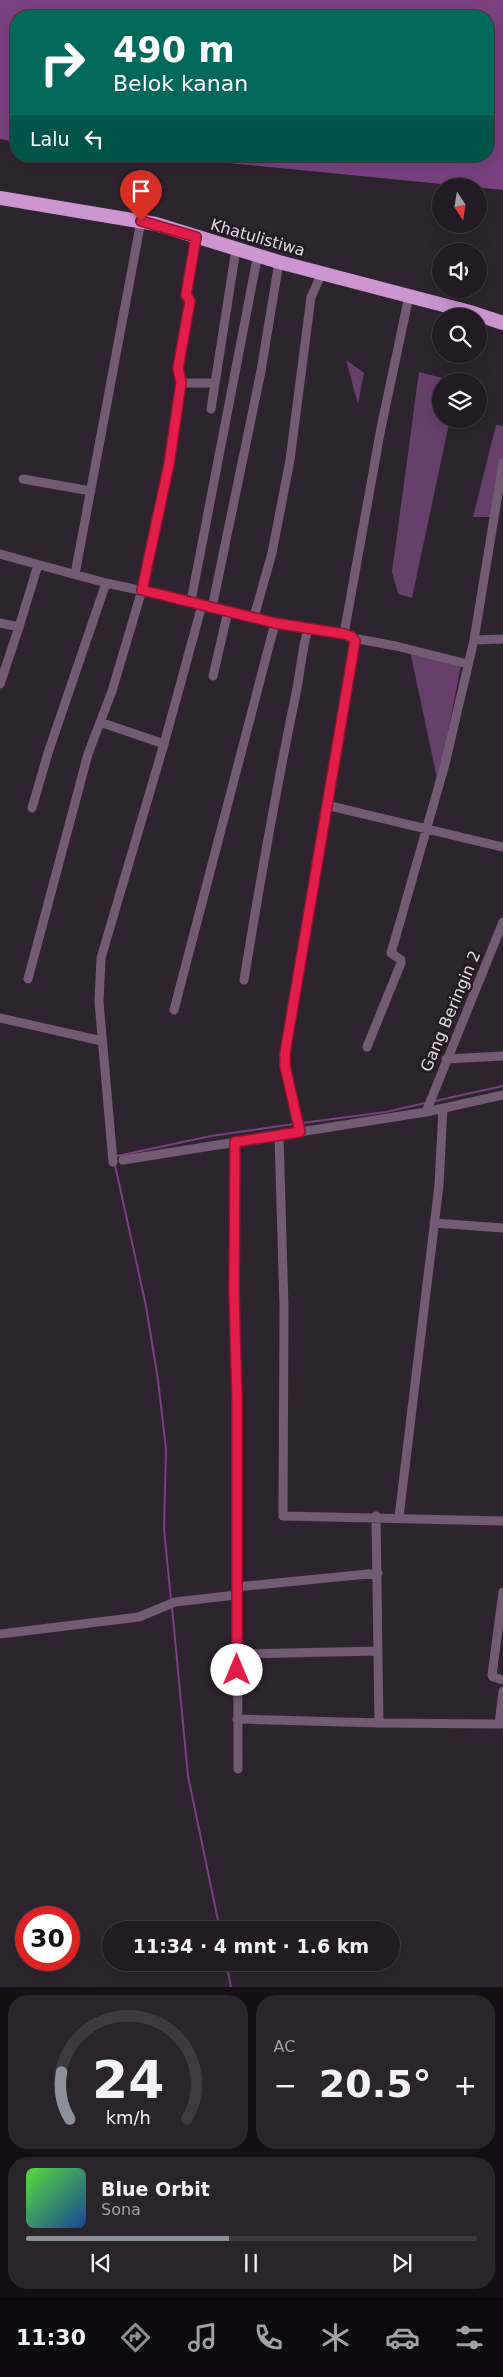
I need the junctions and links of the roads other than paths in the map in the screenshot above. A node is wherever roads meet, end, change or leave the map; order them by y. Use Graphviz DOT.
graph roads {
  1 [pos="0,198"];
  2 [pos="141,221"];
  3 [pos="196,237"];
  4 [pos="236,249"];
  5 [pos="259,256"];
  6 [pos="279,262"];
  7 [pos="322,273"];
  8 [pos="409,296"];
  9 [pos="503,323"];
  10 [pos="214,382"];
  11 [pos="181,383"];
  12 [pos="211,409"];
  13 [pos="503,463"];
  14 [pos="23,479"];
  15 [pos="91,491"];
  16 [pos="0,554"];
  17 [pos="38,565"];
  18 [pos="75,574"];
  19 [pos="106,583"];
  20 [pos="142,590"];
  21 [pos="191,601"];
  22 [pos="202,605"];
  23 [pos="212,608"];
  24 [pos="228,611"];
  25 [pos="254,618"];
  26 [pos="0,623"];
  27 [pos="275,623"];
  28 [pos="19,627"];
  29 [pos="308,628"];
  30 [pos="344,634"];
  31 [pos="503,639"];
  32 [pos="474,640"];
  33 [pos="355,641"];
  34 [pos="468,664"];
  35 [pos="213,676"];
  36 [pos="0,684"];
  37 [pos="100,722"];
  38 [pos="164,744"];
  39 [pos="326,806"];
  40 [pos="32,808"];
  41 [pos="426,829"];
  42 [pos="503,848"];
  43 [pos="503,922"];
  44 [pos="28,979"];
  45 [pos="244,980"];
  46 [pos="174,1010"];
  47 [pos="0,1018"];
  48 [pos="102,1041"];
  49 [pos="367,1047"];
  50 [pos="503,1056"];
  51 [pos="446,1058"];
  52 [pos="503,1095"];
  53 [pos="428,1106"];
  54 [pos="443,1108"];
  55 [pos="299,1126"];
  56 [pos="279,1136"];
  57 [pos="235,1142"];
  58 [pos="123,1160"];
  59 [pos="113,1162"];
  60 [pos="434,1223"];
  61 [pos="503,1228"];
  62 [pos="376,1516"];
  63 [pos="399,1517"];
  64 [pos="503,1521"];
  65 [pos="378,1572"];
  66 [pos="236,1591"];
  67 [pos="503,1592"];
  68 [pos="0,1634"];
  69 [pos="378,1651"];
  70 [pos="237,1654"];
  71 [pos="503,1680"];
  72 [pos="503,1692"];
  73 [pos="237,1719"];
  74 [pos="379,1723"];
  75 [pos="501,1724"];
  76 [pos="238,1769"];
  1 -- 2 [label="highway, Khatulistiwa"];
  2 -- 3 [label="highway, Khatulistiwa"];
  2 -- 15 [label="street"];
  3 -- 4 [label="highway, Khatulistiwa"];
  3 -- 11 [label="street"];
  4 -- 5 [label="highway, Khatulistiwa"];
  4 -- 10 [label="street"];
  5 -- 6 [label="highway, Khatulistiwa"];
  5 -- 21 [label="street"];
  6 -- 7 [label="highway, Khatulistiwa"];
  6 -- 23 [label="street"];
  7 -- 8 [label="highway, Khatulistiwa"];
  7 -- 25 [label="street"];
  8 -- 9 [label="highway, Khatulistiwa"];
  8 -- 30 [label="street"];
  10 -- 11 [label="street"];
  10 -- 12 [label="street"];
  11 -- 20 [label="street"];
  13 -- 32 [label="street"];
  14 -- 15 [label="street"];
  15 -- 18 [label="street"];
  16 -- 17 [label="street"];
  17 -- 18 [label="street"];
  17 -- 28 [label="street"];
  18 -- 19 [label="street"];
  19 -- 20 [label="street"];
  19 -- 40 [label="street"];
  20 -- 21 [label="street"];
  20 -- 37 [label="street"];
  21 -- 22 [label="street"];
  22 -- 23 [label="street"];
  22 -- 38 [label="street"];
  23 -- 24 [label="street"];
  24 -- 25 [label="street"];
  24 -- 35 [label="street"];
  25 -- 27 [label="street"];
  26 -- 28 [label="street"];
  27 -- 29 [label="street"];
  27 -- 46 [label="street"];
  28 -- 36 [label="street"];
  29 -- 30 [label="street"];
  29 -- 45 [label="street"];
  30 -- 33 [label="street"];
  31 -- 32 [label="street"];
  32 -- 34 [label="street"];
  33 -- 34 [label="street"];
  33 -- 39 [label="street"];
  34 -- 41 [label="street"];
  37 -- 38 [label="street"];
  37 -- 44 [label="street"];
  38 -- 48 [label="street"];
  39 -- 41 [label="street"];
  39 -- 55 [label="street"];
  41 -- 42 [label="street"];
  41 -- 49 [label="street"];
  43 -- 51 [label="street, Gang Beringin 2"];
  47 -- 48 [label="street"];
  48 -- 59 [label="street"];
  50 -- 51 [label="street"];
  51 -- 53 [label="street, Gang Beringin 2"];
  52 -- 54 [label="street"];
  53 -- 54 [label="street"];
  53 -- 55 [label="street"];
  54 -- 60 [label="street"];
  55 -- 56 [label="street"];
  56 -- 57 [label="street"];
  56 -- 62 [label="street"];
  57 -- 58 [label="street"];
  57 -- 66 [label="street"];
  60 -- 61 [label="street"];
  60 -- 63 [label="street"];
  62 -- 63 [label="street"];
  62 -- 65 [label="street"];
  63 -- 64 [label="street"];
  65 -- 66 [label="street"];
  65 -- 69 [label="street"];
  66 -- 68 [label="street"];
  66 -- 70 [label="street"];
  67 -- 71 [label="street"];
  69 -- 70 [label="street"];
  69 -- 74 [label="street"];
  70 -- 73 [label="street"];
  72 -- 75 [label="street"];
  73 -- 74 [label="street"];
  73 -- 76 [label="street"];
  74 -- 75 [label="street"];
}
